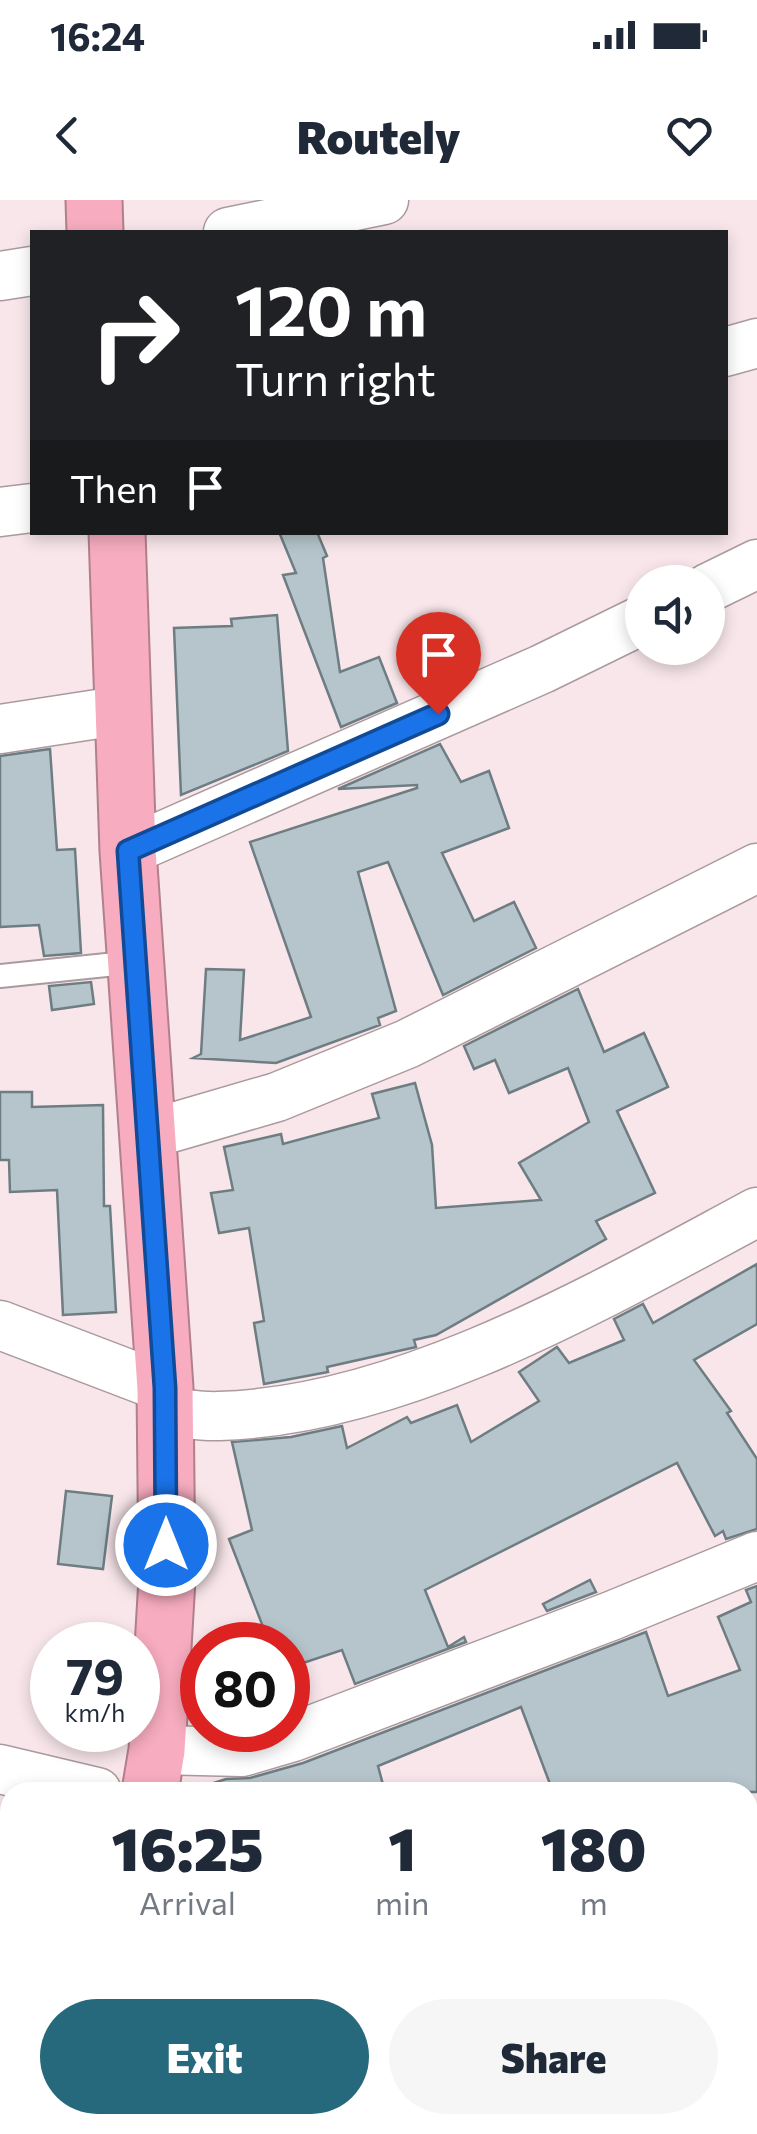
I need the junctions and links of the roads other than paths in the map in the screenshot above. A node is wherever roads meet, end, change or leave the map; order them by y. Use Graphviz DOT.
graph roads {
  1 [pos="94,200"];
  2 [pos="384,200"];
  3 [pos="95,230"];
  4 [pos="238,230"];
  5 [pos="30,271"];
  6 [pos="0,276"];
  7 [pos="757,343"];
  8 [pos="728,351"];
  9 [pos="30,508"];
  10 [pos="0,512"];
  11 [pos="117,535"];
  12 [pos="757,564"];
  13 [pos="725,580"];
  14 [pos="625,628"];
  15 [pos="124,710"];
  16 [pos="0,729"];
  17 [pos="128,851"];
  18 [pos="757,868"];
  19 [pos="135,962"];
  20 [pos="0,976"];
  21 [pos="150,1134"];
  22 [pos="757,1212"];
  23 [pos="0,1325"];
  24 [pos="165,1400"];
  25 [pos="757,1556"];
  26 [pos="0,1769"];
  27 [pos="153,1771"];
  28 [pos="55,1782"];
  1 -- 3 [label="highway"];
  2 -- 4 [label="street"];
  5 -- 6 [label="street"];
  7 -- 8 [label="street"];
  9 -- 10 [label="street"];
  11 -- 15 [label="highway"];
  12 -- 13 [label="street"];
  14 -- 17 [label="street"];
  15 -- 16 [label="street"];
  15 -- 17 [label="highway"];
  17 -- 19 [label="highway"];
  18 -- 21 [label="street"];
  19 -- 20 [label="lane"];
  19 -- 21 [label="highway"];
  21 -- 24 [label="highway"];
  22 -- 24 [label="street"];
  23 -- 24 [label="street"];
  24 -- 27 [label="highway"];
  25 -- 27 [label="street"];
  26 -- 28 [label="street"];
}
